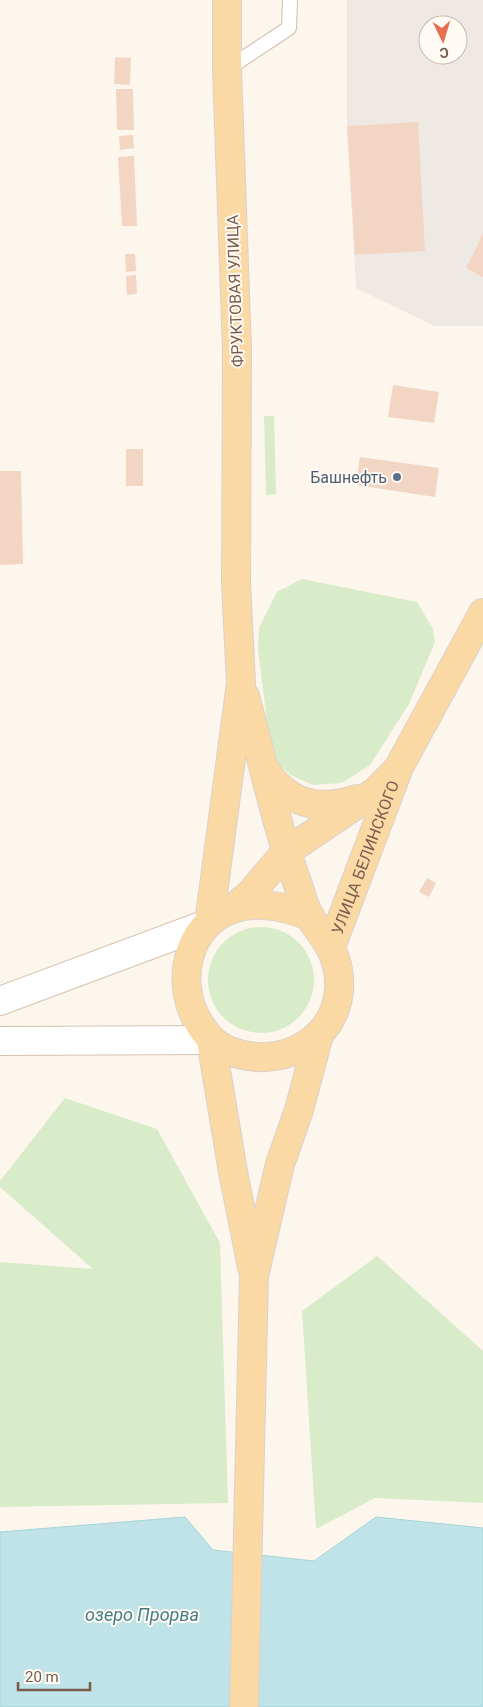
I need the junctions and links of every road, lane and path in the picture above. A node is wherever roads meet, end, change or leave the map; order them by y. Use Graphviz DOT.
graph roads {
  1 [pos="227,0"];
  2 [pos="290,0"];
  3 [pos="227,70"];
  4 [pos="483,613"];
  5 [pos="241,683"];
  6 [pos="399,767"];
  7 [pos="264,768"];
  8 [pos="375,792"];
  9 [pos="286,852"];
  10 [pos="220,916"];
  11 [pos="310,916"];
  12 [pos="330,947"];
  13 [pos="0,1001"];
  14 [pos="319,1036"];
  15 [pos="211,1040"];
  16 [pos="0,1041"];
  17 [pos="254,1276"];
  18 [pos="244,1707"];
  1 -- 3 [label="main road, ФРУКТОВАЯ УЛИЦА"];
  2 -- 3 [label="lane"];
  3 -- 5 [label="main road, ФРУКТОВАЯ УЛИЦА"];
  4 -- 6 [label="main road, УЛИЦА БЕЛИНСКОГО"];
  5 -- 7 [label="main road"];
  5 -- 10 [label="main road"];
  6 -- 8 [label="main road, УЛИЦА БЕЛИНСКОГО"];
  6 -- 12 [label="main road, УЛИЦА БЕЛИНСКОГО"];
  7 -- 8 [label="main road"];
  7 -- 9 [label="main road"];
  8 -- 9 [label="main road, УЛИЦА БЕЛИНСКОГО"];
  9 -- 10 [label="main road, УЛИЦА БЕЛИНСКОГО"];
  9 -- 11 [label="main road"];
  10 -- 11 [label="main road"];
  10 -- 13 [label="main road"];
  10 -- 15 [label="main road"];
  11 -- 12 [label="main road"];
  12 -- 14 [label="main road"];
  14 -- 15 [label="main road"];
  14 -- 17 [label="main road"];
  15 -- 16 [label="main road"];
  15 -- 17 [label="main road"];
  17 -- 18 [label="main road"];
}
